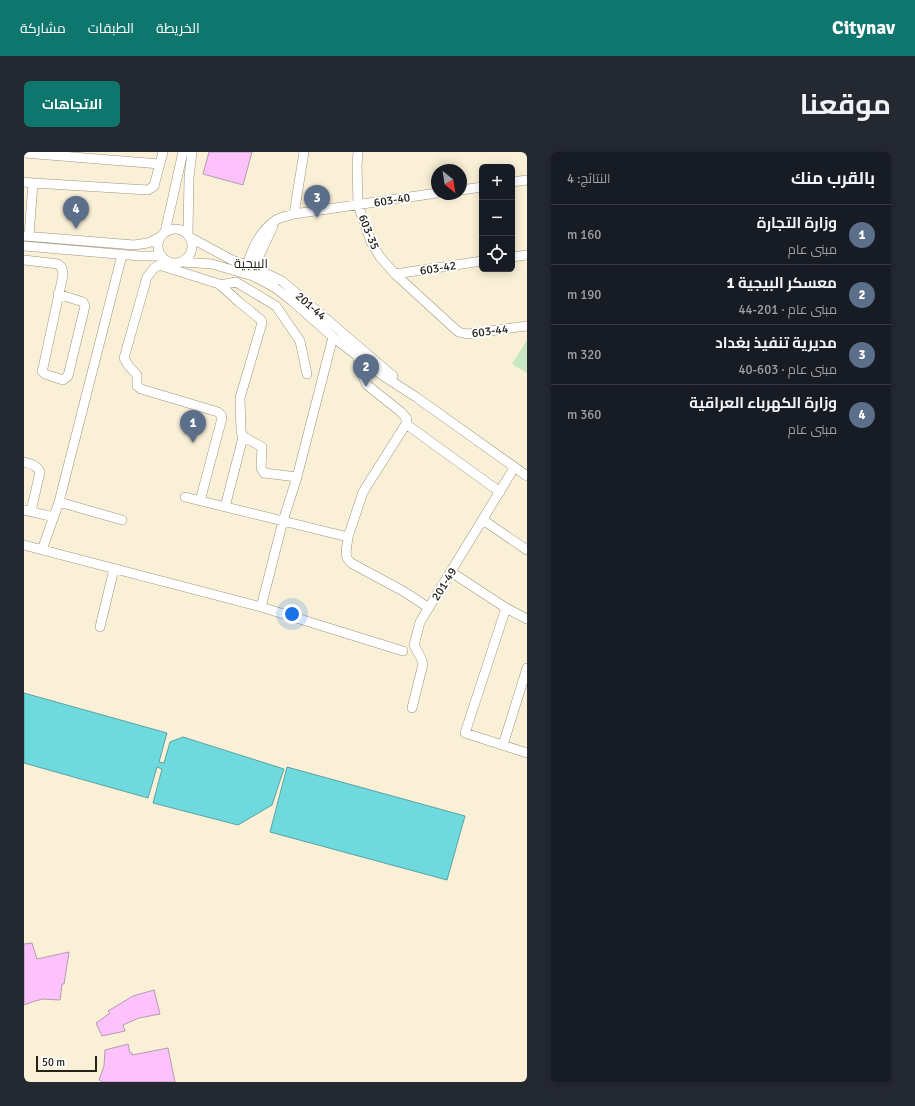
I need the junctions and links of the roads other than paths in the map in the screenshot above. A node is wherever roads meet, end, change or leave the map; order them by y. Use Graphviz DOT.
graph roads {
  1 [pos="163,152"];
  2 [pos="183,152"];
  3 [pos="192,152"];
  4 [pos="304,152"];
  5 [pos="358,152"];
  6 [pos="24,153"];
  7 [pos="160,164"];
  8 [pos="527,180"];
  9 [pos="515,182"];
  10 [pos="28,183"];
  11 [pos="479,187"];
  12 [pos="467,189"];
  13 [pos="431,194"];
  14 [pos="358,205"];
  15 [pos="294,214"];
  16 [pos="163,234"];
  17 [pos="26,236"];
  18 [pos="190,236"];
  19 [pos="24,246"];
  20 [pos="122,255"];
  21 [pos="527,255"];
  22 [pos="515,257"];
  23 [pos="24,260"];
  24 [pos="162,261"];
  25 [pos="479,261"];
  26 [pos="182,262"];
  27 [pos="250,271"];
  28 [pos="395,274"];
  29 [pos="220,285"];
  30 [pos="58,294"];
  31 [pos="527,326"];
  32 [pos="454,328"];
  33 [pos="333,337"];
  34 [pos="358,357"];
  35 [pos="307,374"];
  36 [pos="416,397"];
  37 [pos="406,424"];
  38 [pos="244,437"];
  39 [pos="24,462"];
  40 [pos="514,468"];
  41 [pos="297,476"];
  42 [pos="527,476"];
  43 [pos="500,492"];
  44 [pos="185,497"];
  45 [pos="200,501"];
  46 [pos="59,502"];
  47 [pos="225,508"];
  48 [pos="28,510"];
  49 [pos="54,517"];
  50 [pos="122,520"];
  51 [pos="483,520"];
  52 [pos="283,521"];
  53 [pos="348,537"];
  54 [pos="24,545"];
  55 [pos="42,550"];
  56 [pos="527,550"];
  57 [pos="114,569"];
  58 [pos="451,572"];
  59 [pos="262,607"];
  60 [pos="429,608"];
  61 [pos="506,608"];
  62 [pos="527,619"];
  63 [pos="100,627"];
  64 [pos="403,651"];
  65 [pos="527,668"];
  66 [pos="412,708"];
  67 [pos="503,745"];
  68 [pos="527,753"];
  1 -- 7 [label="street"];
  2 -- 16 [label="street"];
  3 -- 18 [label="street"];
  4 -- 15 [label="street"];
  5 -- 14 [label="street, 603-35"];
  6 -- 7 [label="street"];
  7 -- 10 [label="street"];
  8 -- 9 [label="street"];
  10 -- 17 [label="street"];
  11 -- 12 [label="street"];
  13 -- 14 [label="street, 603-40"];
  14 -- 15 [label="street, 603-40"];
  14 -- 28 [label="street, 603-35"];
  15 -- 27 [label="street, 603-40"];
  16 -- 17 [label="street"];
  16 -- 18 [label="street"];
  16 -- 24 [label="street"];
  18 -- 26 [label="street"];
  18 -- 27 [label="street, 201-44"];
  19 -- 20 [label="street"];
  20 -- 24 [label="street"];
  20 -- 46 [label="street"];
  21 -- 22 [label="street"];
  23 -- 30 [label="street"];
  24 -- 26 [label="street"];
  24 -- 29 [label="street"];
  24 -- 45 [label="street"];
  25 -- 28 [label="street, 603-42"];
  26 -- 27 [label="street, 201-44"];
  27 -- 33 [label="street, 201-44"];
  27 -- 36 [label="street, 201-44"];
  28 -- 32 [label="street, 603-35"];
  29 -- 35 [label="street"];
  29 -- 38 [label="street"];
  30 -- 30 [label="street"];
  31 -- 32 [label="street, 603-44"];
  33 -- 34 [label="street, 201-44"];
  33 -- 41 [label="street"];
  34 -- 36 [label="street, 201-44"];
  34 -- 37 [label="street"];
  36 -- 40 [label="street, 201-44"];
  37 -- 43 [label="street"];
  37 -- 53 [label="street"];
  38 -- 41 [label="street"];
  38 -- 47 [label="street"];
  39 -- 48 [label="street"];
  40 -- 42 [label="street, 201-44"];
  40 -- 43 [label="street, 201-49"];
  41 -- 52 [label="street"];
  43 -- 51 [label="street, 201-49"];
  44 -- 45 [label="street"];
  45 -- 47 [label="street"];
  46 -- 49 [label="street"];
  46 -- 50 [label="street"];
  47 -- 52 [label="street"];
  48 -- 49 [label="street"];
  49 -- 55 [label="street"];
  51 -- 56 [label="street"];
  51 -- 58 [label="street, 201-49"];
  52 -- 53 [label="street"];
  52 -- 59 [label="street"];
  53 -- 60 [label="street"];
  54 -- 55 [label="street"];
  55 -- 57 [label="street"];
  57 -- 59 [label="street"];
  57 -- 63 [label="street"];
  58 -- 60 [label="street, 201-49"];
  58 -- 61 [label="street"];
  59 -- 64 [label="street"];
  60 -- 66 [label="street, 201-49"];
  61 -- 62 [label="street"];
  61 -- 67 [label="street"];
  65 -- 67 [label="street"];
  67 -- 68 [label="street"];
}
